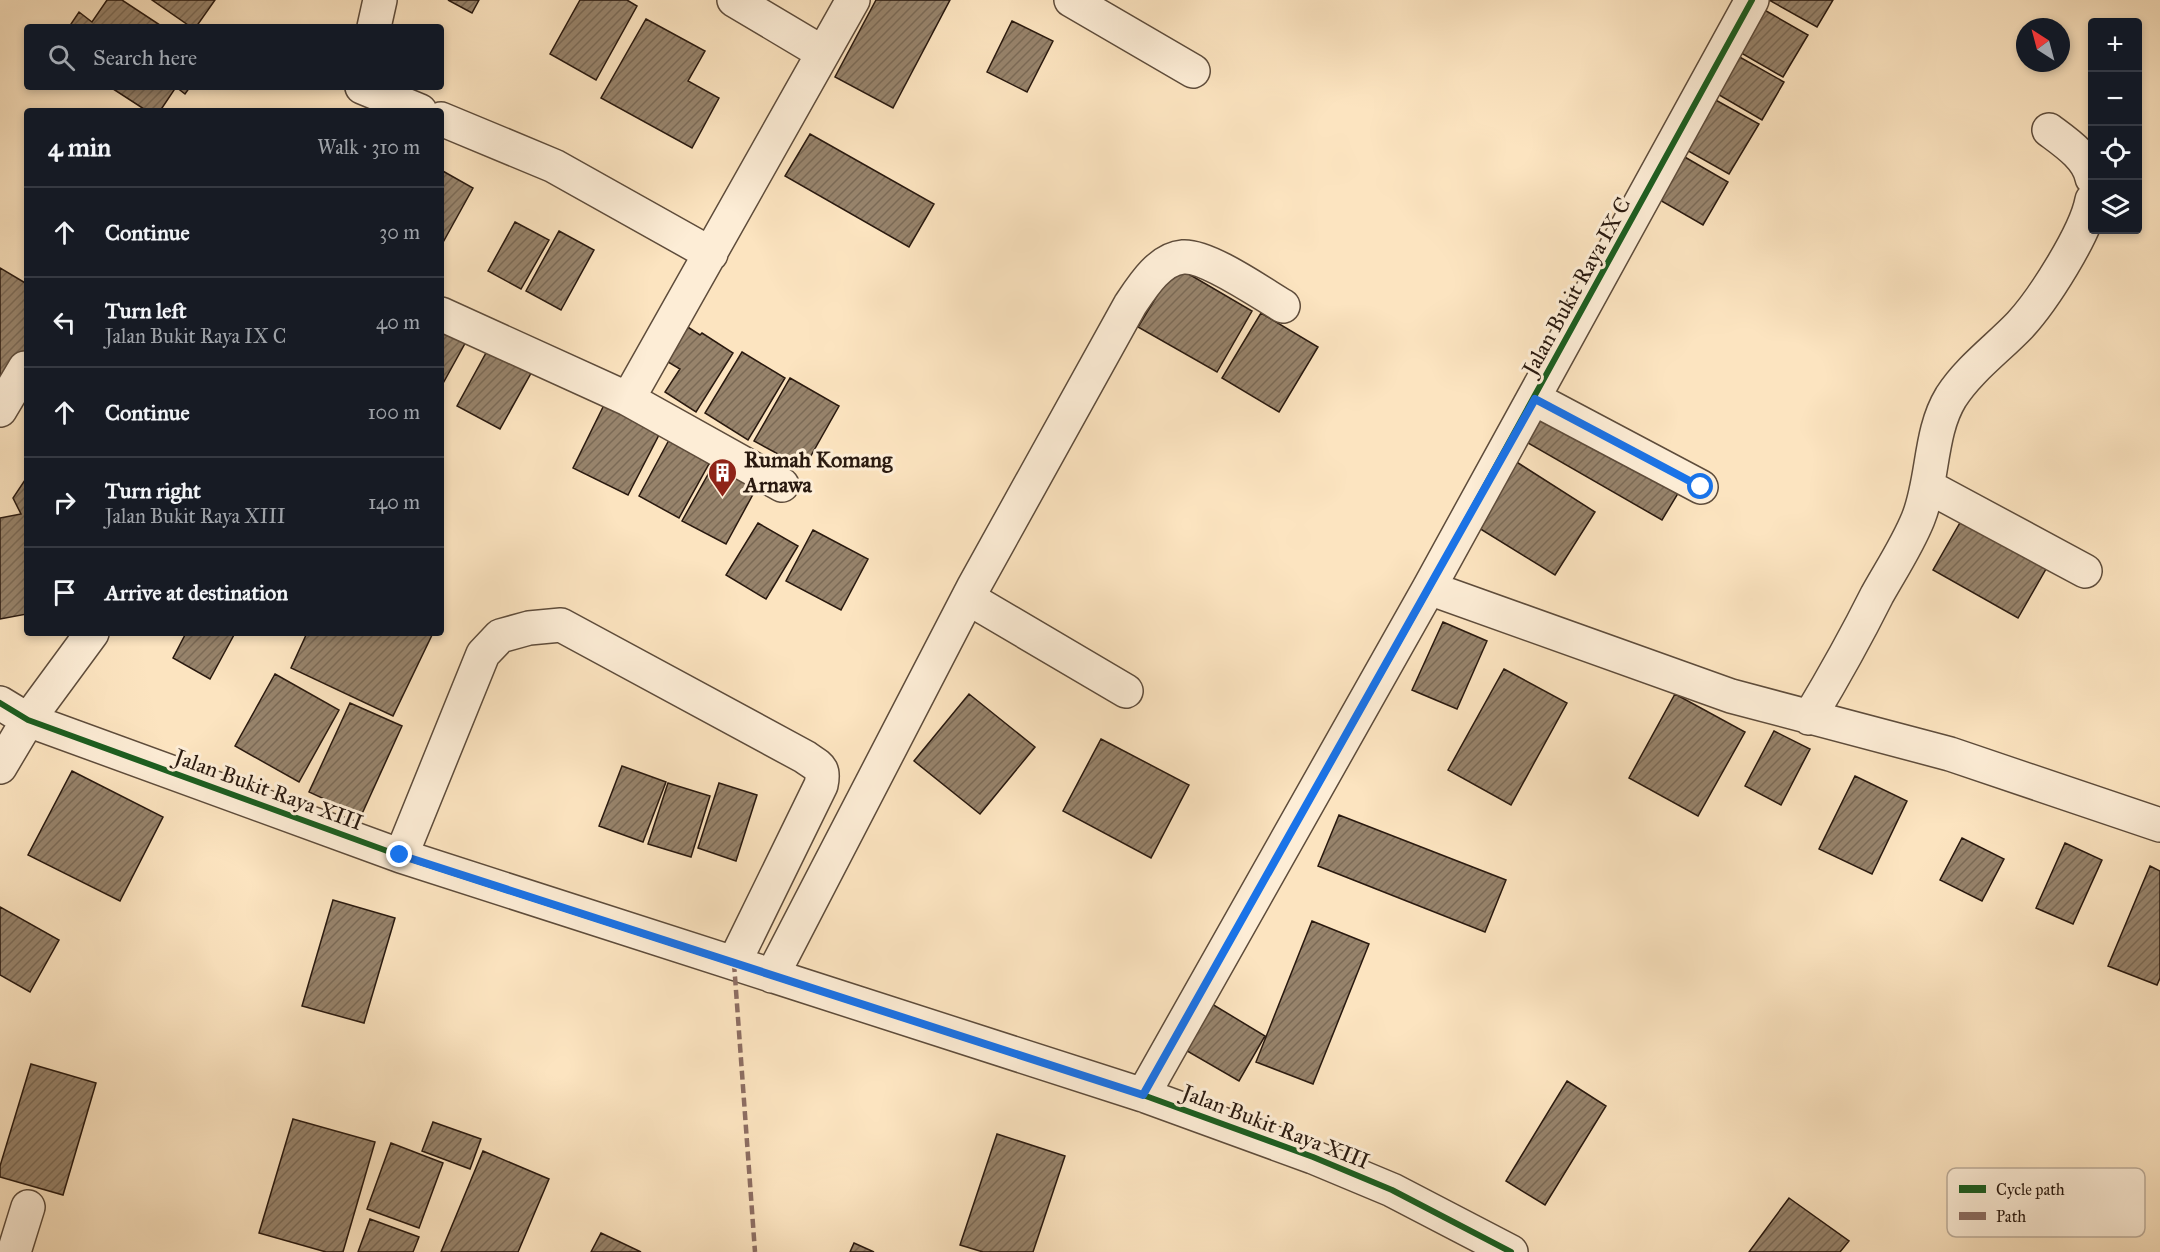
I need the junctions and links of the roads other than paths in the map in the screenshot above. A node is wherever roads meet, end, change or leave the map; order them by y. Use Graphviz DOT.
graph roads {
  1 [pos="380,0"];
  2 [pos="734,0"];
  3 [pos="853,0"];
  4 [pos="1071,0"];
  5 [pos="1752,0"];
  6 [pos="375,24"];
  7 [pos="823,52"];
  8 [pos="1192,71"];
  9 [pos="360,90"];
  10 [pos="368,90"];
  11 [pos="353,108"];
  12 [pos="413,108"];
  13 [pos="444,121"];
  14 [pos="2049,129"];
  15 [pos="2088,168"];
  16 [pos="2088,218"];
  17 [pos="711,254"];
  18 [pos="1283,306"];
  19 [pos="444,315"];
  20 [pos="24,370"];
  21 [pos="628,399"];
  22 [pos="1535,399"];
  23 [pos="0,410"];
  24 [pos="782,485"];
  25 [pos="1701,487"];
  26 [pos="1929,487"];
  27 [pos="2085,572"];
  28 [pos="1429,588"];
  29 [pos="968,598"];
  30 [pos="90,636"];
  31 [pos="1126,691"];
  32 [pos="0,703"];
  33 [pos="1809,718"];
  34 [pos="28,720"];
  35 [pos="0,767"];
  36 [pos="2160,825"];
  37 [pos="400,855"];
  38 [pos="734,963"];
  39 [pos="772,976"];
  40 [pos="1143,1095"];
  41 [pos="28,1207"];
  42 [pos="14,1252"];
  43 [pos="1511,1252"];
  1 -- 6 [label="street"];
  2 -- 7 [label="street"];
  3 -- 7 [label="street"];
  4 -- 8 [label="street"];
  5 -- 22 [label="street, Jalan Bukit Raya IX C"];
  7 -- 17 [label="street"];
  9 -- 11 [label="street"];
  10 -- 12 [label="street"];
  13 -- 17 [label="street"];
  14 -- 15 [label="street"];
  16 -- 26 [label="street"];
  17 -- 21 [label="street"];
  18 -- 29 [label="street"];
  19 -- 21 [label="street"];
  20 -- 23 [label="street"];
  21 -- 24 [label="street"];
  22 -- 25 [label="street"];
  22 -- 28 [label="street, Jalan Bukit Raya IX C"];
  26 -- 27 [label="street"];
  26 -- 33 [label="street"];
  28 -- 33 [label="street"];
  28 -- 40 [label="street, Jalan Bukit Raya IX C"];
  29 -- 31 [label="street"];
  29 -- 39 [label="street"];
  30 -- 34 [label="street"];
  32 -- 34 [label="street, Jalan Bukit Raya XIII"];
  33 -- 36 [label="street"];
  34 -- 35 [label="street"];
  34 -- 37 [label="street, Jalan Bukit Raya XIII"];
  37 -- 38 [label="street, Jalan Bukit Raya XIII"];
  37 -- 38 [label="street"];
  38 -- 39 [label="street, Jalan Bukit Raya XIII"];
  39 -- 40 [label="street, Jalan Bukit Raya XIII"];
  40 -- 43 [label="street, Jalan Bukit Raya XIII"];
  41 -- 42 [label="street"];
}
